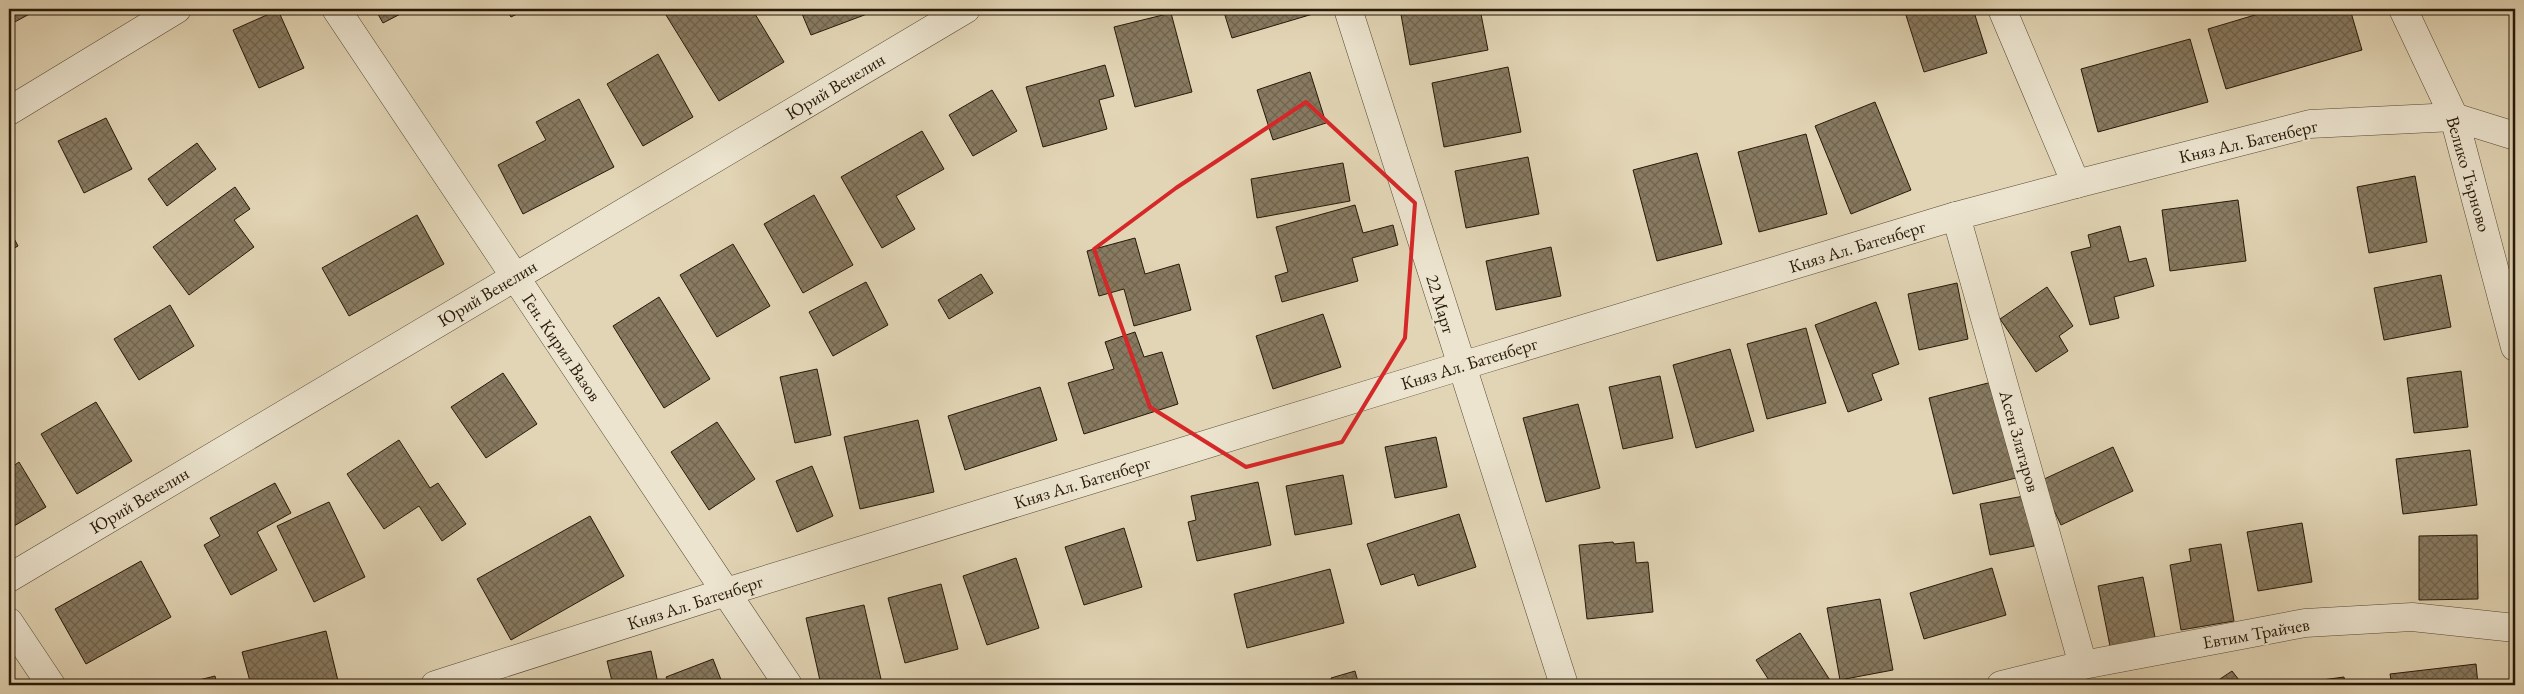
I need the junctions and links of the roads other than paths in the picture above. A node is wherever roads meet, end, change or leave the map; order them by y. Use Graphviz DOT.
graph roads {
  1 [pos="177,9"];
  2 [pos="336,9"];
  3 [pos="966,9"];
  4 [pos="1348,9"];
  5 [pos="2002,9"];
  6 [pos="2403,9"];
  7 [pos="9,110"];
  8 [pos="2454,117"];
  9 [pos="2515,136"];
  10 [pos="2076,184"];
  11 [pos="1956,216"];
  12 [pos="516,276"];
  13 [pos="2515,347"];
  14 [pos="1461,366"];
  15 [pos="9,578"];
  16 [pos="726,592"];
  17 [pos="9,622"];
  18 [pos="2515,628"];
  19 [pos="2083,665"];
  20 [pos="51,685"];
  21 [pos="435,685"];
  22 [pos="788,685"];
  23 [pos="1564,685"];
  24 [pos="2001,685"];
  1 -- 7 [label="street"];
  2 -- 12 [label="street, Ген. Кирил Вазов"];
  3 -- 12 [label="street, Юрий Венелин"];
  4 -- 14 [label="street, 22 Март"];
  5 -- 10 [label="street"];
  6 -- 8 [label="street, Велико Търново"];
  8 -- 9 [label="street, Княз Ал. Батенберг"];
  8 -- 10 [label="street, Княз Ал. Батенберг"];
  8 -- 13 [label="street, Велико Търново"];
  10 -- 11 [label="street, Княз Ал. Батенберг"];
  11 -- 14 [label="street, Княз Ал. Батенберг"];
  11 -- 19 [label="street, Асен Златаров"];
  12 -- 15 [label="street, Юрий Венелин"];
  12 -- 16 [label="street, Ген. Кирил Вазов"];
  14 -- 16 [label="street, Княз Ал. Батенберг"];
  14 -- 23 [label="street, 22 Март"];
  16 -- 21 [label="street, Княз Ал. Батенберг"];
  16 -- 22 [label="street, Ген. Кирил Вазов"];
  17 -- 20 [label="street"];
  18 -- 19 [label="street, Евтим Трайчев"];
  19 -- 24 [label="street, Евтим Трайчев"];
}
